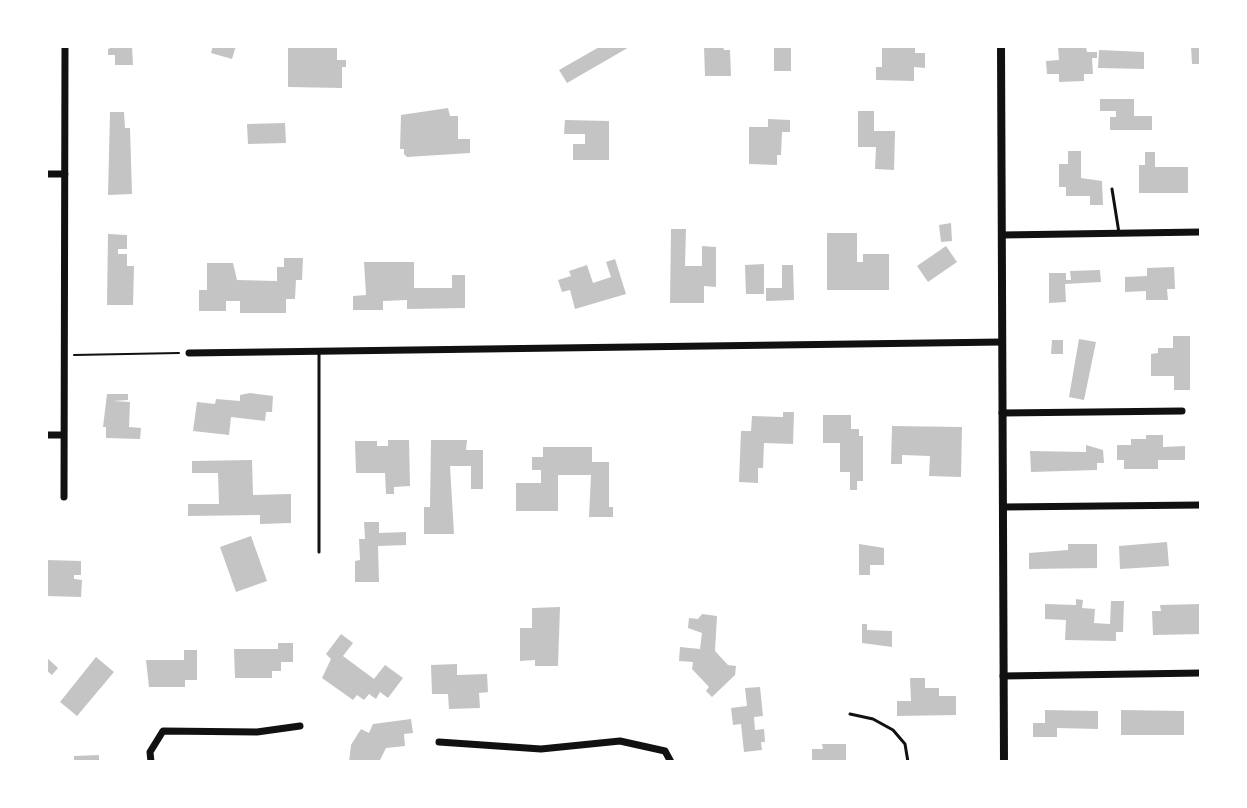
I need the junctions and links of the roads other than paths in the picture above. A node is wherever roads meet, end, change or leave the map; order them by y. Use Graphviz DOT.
graph roads {
  1 [pos="65,46"];
  2 [pos="1001,46"];
  3 [pos="46,174"];
  4 [pos="65,174"];
  5 [pos="1112,189"];
  6 [pos="1201,232"];
  7 [pos="1119,233"];
  8 [pos="1002,235"];
  9 [pos="1002,342"];
  10 [pos="319,352"];
  11 [pos="189,353"];
  12 [pos="1182,411"];
  13 [pos="1002,413"];
  14 [pos="46,435"];
  15 [pos="64,435"];
  16 [pos="64,497"];
  17 [pos="1201,505"];
  18 [pos="1004,507"];
  19 [pos="319,552"];
  20 [pos="1201,673"];
  21 [pos="1003,676"];
  22 [pos="850,714"];
  23 [pos="300,726"];
  24 [pos="439,742"];
  25 [pos="151,762"];
  26 [pos="671,762"];
  27 [pos="908,762"];
  28 [pos="1004,762"];
  1 -- 4 [label="street"];
  2 -- 8 [label="street"];
  3 -- 4 [label="street"];
  4 -- 15 [label="street"];
  5 -- 7 [label="lane"];
  6 -- 7 [label="street"];
  7 -- 8 [label="street"];
  8 -- 9 [label="street"];
  9 -- 10 [label="street"];
  9 -- 13 [label="street"];
  10 -- 11 [label="street"];
  10 -- 19 [label="lane"];
  12 -- 13 [label="street"];
  13 -- 18 [label="street"];
  14 -- 15 [label="street"];
  15 -- 16 [label="street"];
  17 -- 18 [label="street"];
  18 -- 21 [label="street"];
  20 -- 21 [label="street"];
  21 -- 28 [label="street"];
  22 -- 27 [label="lane"];
  23 -- 25 [label="street"];
  24 -- 26 [label="street"];
}
